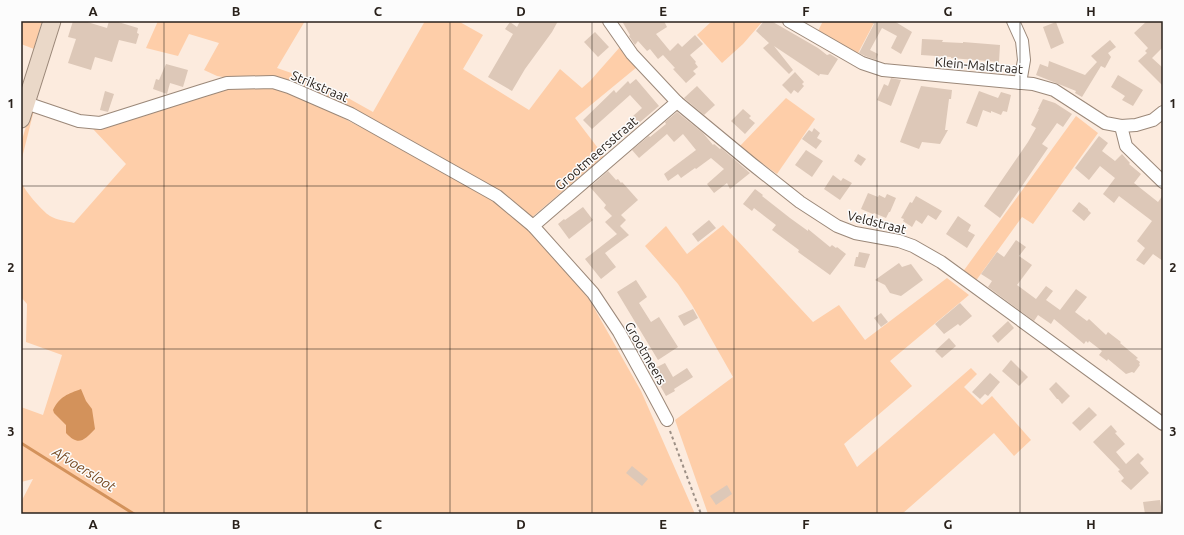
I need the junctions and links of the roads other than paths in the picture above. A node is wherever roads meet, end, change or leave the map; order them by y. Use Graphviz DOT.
graph roads {
  1 [pos="52,21"];
  2 [pos="608,21"];
  3 [pos="789,21"];
  4 [pos="1012,21"];
  5 [pos="1020,83"];
  6 [pos="26,94"];
  7 [pos="677,102"];
  8 [pos="1163,112"];
  9 [pos="21,119"];
  10 [pos="1121,126"];
  11 [pos="1163,182"];
  12 [pos="533,226"];
  13 [pos="667,420"];
  14 [pos="1163,424"];
  1 -- 6 [label="main road"];
  2 -- 7 [label="street, Veldstraat"];
  3 -- 5 [label="street, Klein-Malstraat"];
  4 -- 5 [label="street"];
  5 -- 10 [label="street, Klein-Malstraat"];
  6 -- 9 [label="main road"];
  6 -- 12 [label="street, Strikstraat"];
  7 -- 12 [label="street, Grootmeersstraat"];
  7 -- 14 [label="street, Veldstraat"];
  8 -- 10 [label="street, Klein-Malstraat"];
  10 -- 11 [label="street"];
  12 -- 13 [label="street, Grootmeers"];
}
